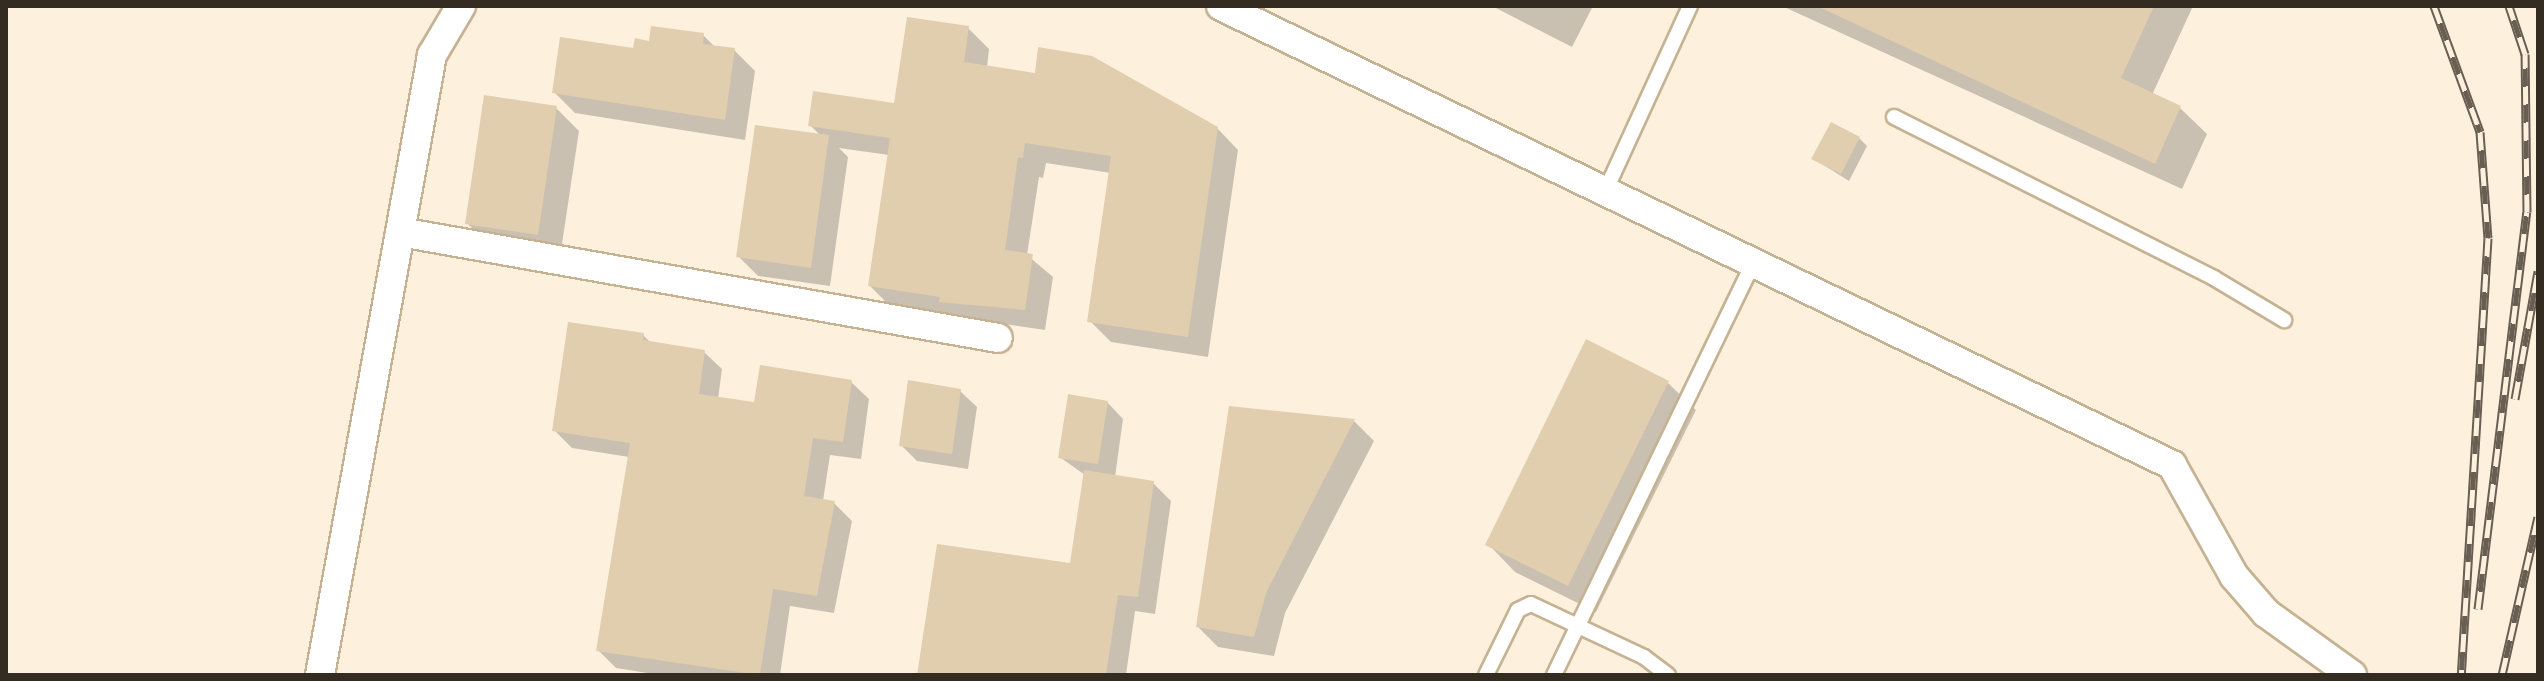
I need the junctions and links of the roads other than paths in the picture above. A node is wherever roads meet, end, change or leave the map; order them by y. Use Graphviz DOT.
graph roads {
  1 [pos="461,6"];
  2 [pos="1221,6"];
  3 [pos="1690,6"];
  4 [pos="1894,117"];
  5 [pos="1604,195"];
  6 [pos="400,232"];
  7 [pos="1753,264"];
  8 [pos="2284,320"];
  9 [pos="998,338"];
  10 [pos="1578,626"];
  11 [pos="320,675"];
  12 [pos="1486,675"];
  13 [pos="1554,675"];
  14 [pos="1668,675"];
  15 [pos="2352,675"];
  1 -- 6 [label="street"];
  2 -- 5 [label="street"];
  3 -- 5 [label="lane"];
  4 -- 8 [label="lane"];
  5 -- 7 [label="street"];
  6 -- 9 [label="street"];
  6 -- 11 [label="street"];
  7 -- 10 [label="lane"];
  7 -- 15 [label="street"];
  10 -- 12 [label="lane"];
  10 -- 13 [label="lane"];
  10 -- 14 [label="lane"];
}
